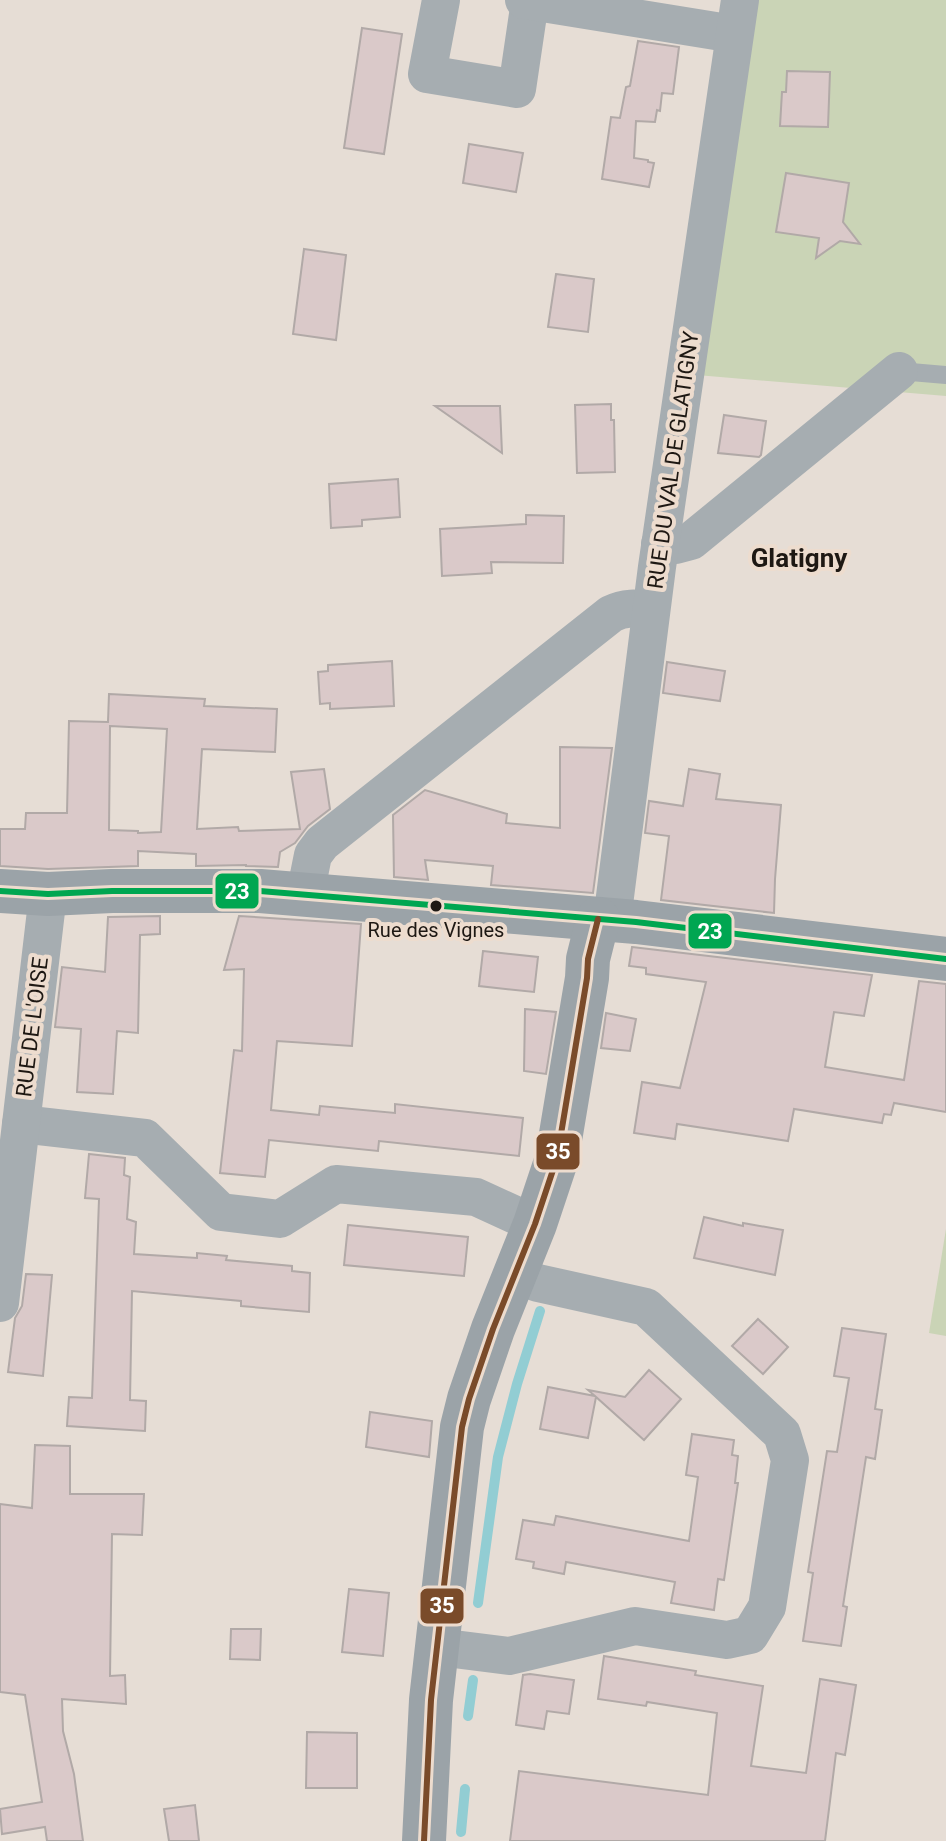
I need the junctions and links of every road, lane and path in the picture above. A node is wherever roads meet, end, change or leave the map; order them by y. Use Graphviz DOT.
graph roads {
  1 [pos="441,0"];
  2 [pos="527,0"];
  3 [pos="737,17"];
  4 [pos="946,359"];
  5 [pos="924,373"];
  6 [pos="660,544"];
  7 [pos="651,610"];
  8 [pos="0,891"];
  9 [pos="48,894"];
  10 [pos="305,895"];
  11 [pos="605,920"];
  12 [pos="946,959"];
  13 [pos="21,1124"];
  14 [pos="535,1224"];
  15 [pos="514,1275"];
  16 [pos="1,1278"];
  17 [pos="438,1647"];
  18 [pos="424,1841"];
  1 -- 2 [label="street"];
  2 -- 3 [label="street"];
  3 -- 6 [label="street, RUE DU VAL DE GLATIGNY"];
  4 -- 5 [label="lane"];
  5 -- 6 [label="street"];
  6 -- 7 [label="street, RUE DU VAL DE GLATIGNY"];
  7 -- 10 [label="street"];
  7 -- 11 [label="street, RUE DU VAL DE GLATIGNY"];
  8 -- 9 [label="street"];
  9 -- 10 [label="street"];
  9 -- 13 [label="street, RUE DE L'OISE"];
  10 -- 11 [label="street"];
  11 -- 12 [label="street"];
  11 -- 14 [label="street"];
  13 -- 14 [label="street"];
  13 -- 16 [label="street, RUE DE L'OISE"];
  14 -- 15 [label="street"];
  15 -- 17 [label="street"];
  15 -- 17 [label="street"];
  17 -- 18 [label="street"];
}
